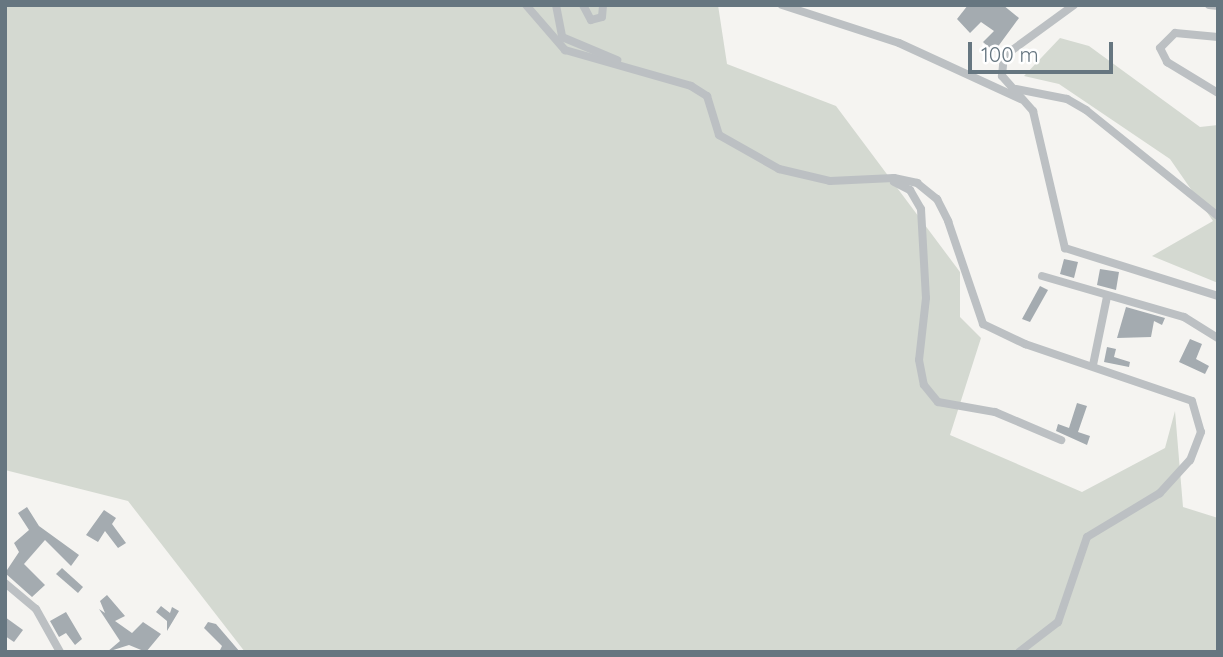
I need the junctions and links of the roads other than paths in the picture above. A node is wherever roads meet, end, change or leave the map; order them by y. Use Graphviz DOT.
graph roads {
  1 [pos="526,5"];
  2 [pos="556,5"];
  3 [pos="583,5"];
  4 [pos="603,5"];
  5 [pos="782,5"];
  6 [pos="1074,5"];
  7 [pos="1209,5"];
  8 [pos="1218,6"];
  9 [pos="1218,37"];
  10 [pos="637,69"];
  11 [pos="1016,89"];
  12 [pos="1218,93"];
  13 [pos="1021,99"];
  14 [pos="881,178"];
  15 [pos="1218,216"];
  16 [pos="1042,276"];
  17 [pos="1218,296"];
  18 [pos="1107,297"];
  19 [pos="1218,338"];
  20 [pos="1093,365"];
  21 [pos="1060,440"];
  22 [pos="5,583"];
  23 [pos="60,652"];
  24 [pos="1019,652"];
  1 -- 10 [label="street"];
  2 -- 10 [label="street"];
  3 -- 4 [label="street"];
  5 -- 13 [label="street"];
  6 -- 11 [label="street"];
  7 -- 8 [label="street"];
  9 -- 12 [label="street"];
  10 -- 14 [label="street"];
  11 -- 13 [label="street"];
  11 -- 15 [label="street"];
  13 -- 17 [label="street"];
  14 -- 20 [label="street"];
  14 -- 21 [label="street"];
  16 -- 18 [label="street"];
  18 -- 19 [label="street"];
  18 -- 20 [label="street"];
  20 -- 24 [label="street"];
  22 -- 23 [label="street"];
}
